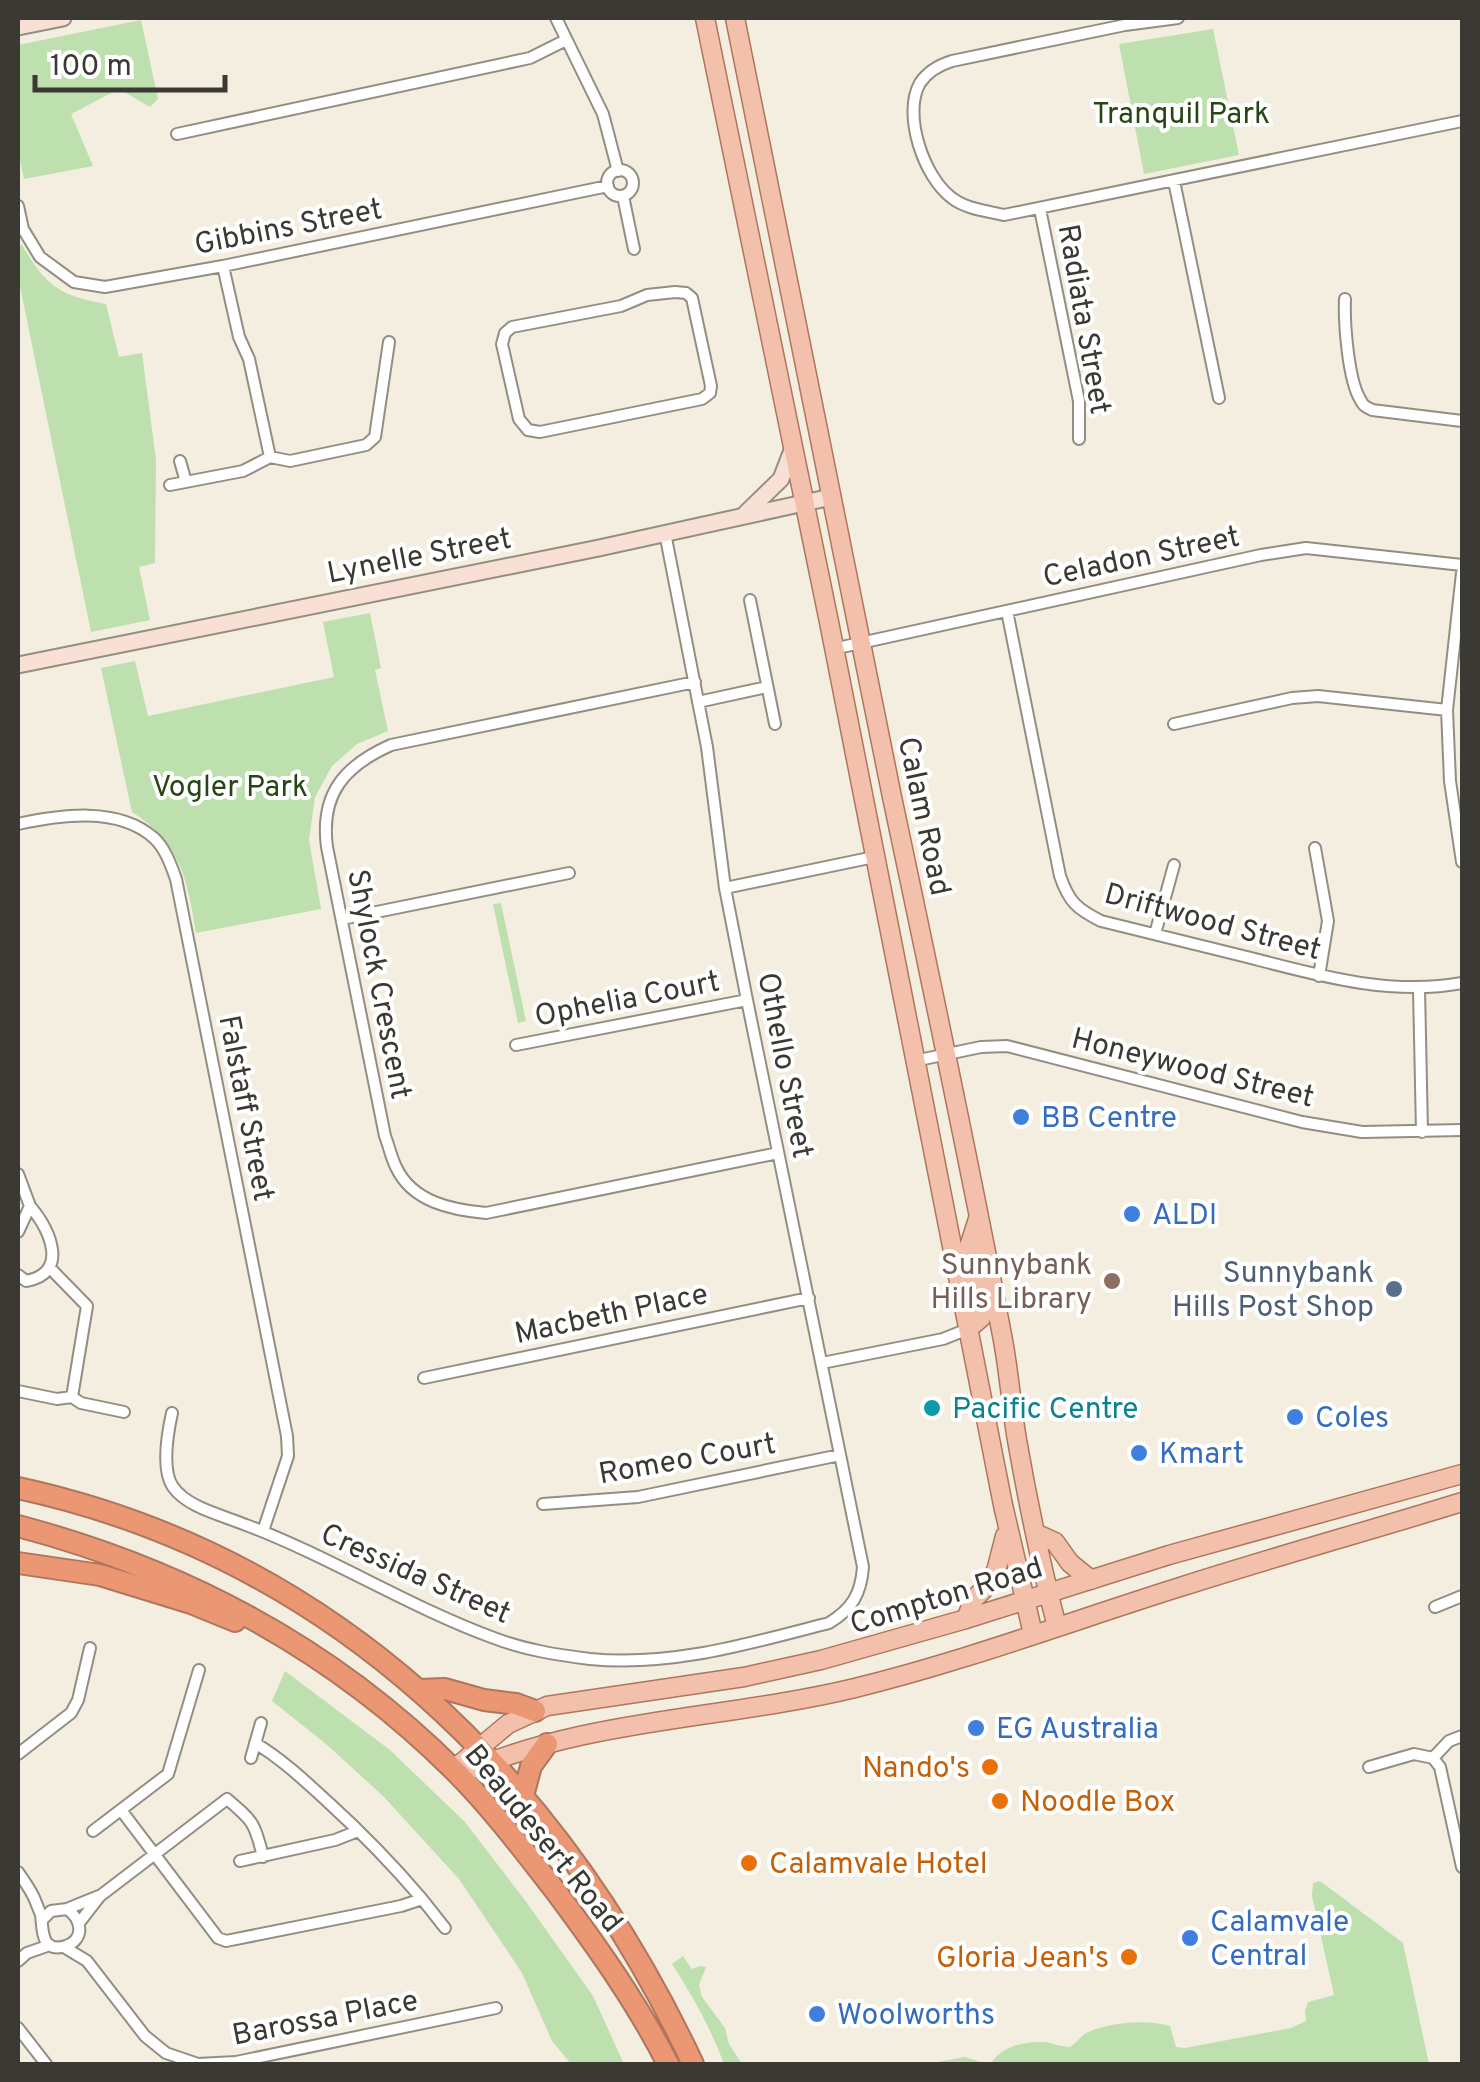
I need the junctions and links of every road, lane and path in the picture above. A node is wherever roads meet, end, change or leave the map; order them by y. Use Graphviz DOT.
graph roads {
  1 [pos="63,18"];
  2 [pos="556,18"];
  3 [pos="704,18"];
  4 [pos="735,18"];
  5 [pos="1178,18"];
  6 [pos="18,27"];
  7 [pos="566,40"];
  8 [pos="1462,121"];
  9 [pos="177,134"];
  10 [pos="618,170"];
  11 [pos="1174,182"];
  12 [pos="608,186"];
  13 [pos="622,196"];
  14 [pos="18,206"];
  15 [pos="1040,209"];
  16 [pos="634,249"];
  17 [pos="223,266"];
  18 [pos="647,295"];
  19 [pos="1345,299"];
  20 [pos="389,342"];
  21 [pos="1219,398"];
  22 [pos="1462,422"];
  23 [pos="1080,438"];
  24 [pos="793,448"];
  25 [pos="270,457"];
  26 [pos="180,461"];
  27 [pos="186,482"];
  28 [pos="170,485"];
  29 [pos="832,498"];
  30 [pos="804,503"];
  31 [pos="742,516"];
  32 [pos="665,533"];
  33 [pos="1462,565"];
  34 [pos="1462,573"];
  35 [pos="750,600"];
  36 [pos="1007,611"];
  37 [pos="862,642"];
  38 [pos="833,649"];
  39 [pos="18,664"];
  40 [pos="694,682"];
  41 [pos="767,687"];
  42 [pos="698,702"];
  43 [pos="1448,710"];
  44 [pos="775,724"];
  45 [pos="1174,724"];
  46 [pos="18,824"];
  47 [pos="1315,848"];
  48 [pos="874,857"];
  49 [pos="1462,862"];
  50 [pos="1174,865"];
  51 [pos="569,873"];
  52 [pos="726,888"];
  53 [pos="342,919"];
  54 [pos="1156,934"];
  55 [pos="1319,976"];
  56 [pos="1462,983"];
  57 [pos="1418,989"];
  58 [pos="747,1000"];
  59 [pos="516,1046"];
  60 [pos="946,1054"];
  61 [pos="914,1061"];
  62 [pos="1462,1130"];
  63 [pos="1422,1132"];
  64 [pos="778,1153"];
  65 [pos="18,1174"];
  66 [pos="30,1206"];
  67 [pos="978,1218"];
  68 [pos="18,1232"];
  69 [pos="50,1268"];
  70 [pos="18,1275"];
  71 [pos="808,1298"];
  72 [pos="968,1329"];
  73 [pos="822,1363"];
  74 [pos="424,1378"];
  75 [pos="18,1390"];
  76 [pos="72,1397"];
  77 [pos="124,1412"];
  78 [pos="172,1412"];
  79 [pos="840,1455"];
  80 [pos="1462,1474"];
  81 [pos="18,1488"];
  82 [pos="1462,1502"];
  83 [pos="542,1504"];
  84 [pos="18,1526"];
  85 [pos="1008,1528"];
  86 [pos="263,1531"];
  87 [pos="1035,1534"];
  88 [pos="18,1563"];
  89 [pos="1091,1580"];
  90 [pos="1048,1593"];
  91 [pos="1462,1596"];
  92 [pos="1024,1601"];
  93 [pos="854,1603"];
  94 [pos="1434,1607"];
  95 [pos="966,1619"];
  96 [pos="262,1624"];
  97 [pos="1057,1627"];
  98 [pos="1033,1634"];
  99 [pos="90,1648"];
  100 [pos="199,1670"];
  101 [pos="418,1690"];
  102 [pos="535,1711"];
  103 [pos="261,1723"];
  104 [pos="1462,1736"];
  105 [pos="256,1743"];
  106 [pos="547,1744"];
  107 [pos="18,1754"];
  108 [pos="485,1754"];
  109 [pos="251,1758"];
  110 [pos="1433,1758"];
  111 [pos="1369,1766"];
  112 [pos="456,1772"];
  113 [pos="523,1796"];
  114 [pos="120,1810"];
  115 [pos="94,1831"];
  116 [pos="358,1831"];
  117 [pos="155,1854"];
  118 [pos="263,1856"];
  119 [pos="240,1862"];
  120 [pos="1462,1867"];
  121 [pos="18,1872"];
  122 [pos="33,1893"];
  123 [pos="100,1896"];
  124 [pos="422,1900"];
  125 [pos="62,1909"];
  126 [pos="42,1926"];
  127 [pos="79,1928"];
  128 [pos="445,1928"];
  129 [pos="50,1944"];
  130 [pos="64,1947"];
  131 [pos="22,1957"];
  132 [pos="87,1961"];
  133 [pos="496,2008"];
  134 [pos="18,2028"];
  135 [pos="46,2064"];
  136 [pos="668,2064"];
  137 [pos="693,2064"];
  1 -- 6 [label="street"];
  2 -- 7 [label="street"];
  3 -- 24 [label="main road, Calam Road"];
  4 -- 29 [label="main road, Calam Road"];
  5 -- 15 [label="street"];
  7 -- 9 [label="street"];
  7 -- 10 [label="street"];
  8 -- 11 [label="street"];
  10 -- 12 [label="street"];
  10 -- 13 [label="street"];
  11 -- 15 [label="street"];
  11 -- 21 [label="street"];
  12 -- 13 [label="street"];
  12 -- 17 [label="street, Gibbins Street"];
  13 -- 16 [label="street"];
  14 -- 17 [label="street, Gibbins Street"];
  15 -- 23 [label="street, Radiata Street"];
  17 -- 25 [label="street"];
  18 -- 18 [label="street"];
  19 -- 22 [label="street"];
  20 -- 25 [label="street"];
  24 -- 30 [label="main road, Calam Road"];
  24 -- 31 [label="street"];
  25 -- 27 [label="street"];
  26 -- 27 [label="street"];
  27 -- 28 [label="street"];
  29 -- 30 [label="street, Lynelle Street"];
  29 -- 37 [label="main road, Calam Road"];
  30 -- 31 [label="street, Lynelle Street"];
  30 -- 38 [label="main road, Calam Road"];
  31 -- 32 [label="street, Lynelle Street"];
  32 -- 39 [label="street, Lynelle Street"];
  32 -- 40 [label="street, Othello Street"];
  33 -- 36 [label="street, Celadon Street"];
  34 -- 43 [label="street"];
  35 -- 41 [label="street"];
  36 -- 37 [label="street, Celadon Street"];
  36 -- 54 [label="street, Driftwood Street"];
  37 -- 38 [label="street, Celadon Street"];
  37 -- 60 [label="main road, Calam Road"];
  38 -- 48 [label="main road, Calam Road"];
  40 -- 42 [label="street, Othello Street"];
  40 -- 53 [label="street, Shylock Crescent"];
  41 -- 42 [label="street"];
  41 -- 44 [label="street"];
  42 -- 52 [label="street, Othello Street"];
  43 -- 45 [label="street"];
  43 -- 49 [label="street"];
  46 -- 86 [label="street, Falstaff Street"];
  47 -- 55 [label="street"];
  48 -- 52 [label="street"];
  48 -- 61 [label="main road, Calam Road"];
  50 -- 54 [label="street"];
  51 -- 53 [label="street"];
  52 -- 58 [label="street, Othello Street"];
  53 -- 64 [label="street, Shylock Crescent"];
  54 -- 55 [label="street, Driftwood Street"];
  55 -- 57 [label="street, Driftwood Street"];
  56 -- 57 [label="street, Driftwood Street"];
  57 -- 63 [label="street"];
  58 -- 59 [label="street, Ophelia Court"];
  58 -- 64 [label="street, Othello Street"];
  60 -- 61 [label="street, Honeywood Street"];
  60 -- 63 [label="street, Honeywood Street"];
  60 -- 67 [label="main road, Calam Road"];
  61 -- 72 [label="main road, Calam Road"];
  62 -- 63 [label="street, Honeywood Street"];
  64 -- 71 [label="street, Othello Street"];
  65 -- 66 [label="street"];
  66 -- 68 [label="street"];
  66 -- 69 [label="street"];
  67 -- 72 [label="main road"];
  67 -- 87 [label="main road, Calam Road"];
  69 -- 70 [label="street"];
  69 -- 76 [label="street"];
  71 -- 73 [label="street, Othello Street"];
  71 -- 74 [label="street, Macbeth Place"];
  72 -- 73 [label="street"];
  72 -- 85 [label="main road, Calam Road"];
  73 -- 79 [label="street, Othello Street"];
  75 -- 76 [label="street"];
  76 -- 77 [label="street"];
  78 -- 86 [label="street, Cressida Street"];
  79 -- 83 [label="street, Romeo Court"];
  79 -- 93 [label="street, Othello Street"];
  80 -- 89 [label="main road, Compton Road"];
  81 -- 101 [label="highway, Beaudesert Road"];
  82 -- 97 [label="main road, Compton Road"];
  84 -- 96 [label="highway, Beaudesert Road"];
  85 -- 92 [label="main road, Calam Road"];
  85 -- 95 [label="main road"];
  86 -- 93 [label="street, Cressida Street"];
  87 -- 89 [label="main road"];
  87 -- 90 [label="main road, Calam Road"];
  88 -- 96 [label="highway"];
  89 -- 90 [label="main road, Compton Road"];
  90 -- 92 [label="main road, Compton Road"];
  90 -- 97 [label="main road, Calam Road"];
  91 -- 94 [label="street"];
  92 -- 95 [label="main road, Compton Road"];
  92 -- 98 [label="main road, Calam Road"];
  95 -- 102 [label="main road, Compton Road"];
  96 -- 112 [label="highway, Beaudesert Road"];
  97 -- 98 [label="main road, Compton Road"];
  98 -- 106 [label="main road, Compton Road"];
  99 -- 107 [label="street"];
  100 -- 114 [label="street"];
  101 -- 102 [label="highway"];
  101 -- 108 [label="highway, Beaudesert Road"];
  102 -- 108 [label="main road, Compton Road"];
  103 -- 105 [label="street"];
  104 -- 110 [label="street"];
  105 -- 109 [label="street"];
  105 -- 116 [label="street"];
  106 -- 108 [label="main road, Compton Road"];
  106 -- 113 [label="highway"];
  108 -- 112 [label="main road, Compton Road"];
  108 -- 113 [label="highway, Beaudesert Road"];
  110 -- 111 [label="street"];
  110 -- 120 [label="street"];
  112 -- 136 [label="highway, Beaudesert Road"];
  113 -- 137 [label="highway, Beaudesert Road"];
  114 -- 115 [label="street"];
  114 -- 117 [label="street"];
  116 -- 118 [label="street"];
  116 -- 124 [label="street"];
  117 -- 118 [label="street"];
  117 -- 123 [label="street"];
  117 -- 124 [label="street"];
  118 -- 119 [label="street"];
  121 -- 122 [label="street"];
  122 -- 125 [label="street"];
  122 -- 126 [label="street"];
  123 -- 125 [label="street"];
  123 -- 127 [label="street"];
  124 -- 128 [label="street"];
  125 -- 126 [label="street"];
  125 -- 127 [label="street"];
  126 -- 129 [label="street"];
  126 -- 131 [label="street"];
  127 -- 130 [label="street"];
  127 -- 132 [label="street, Barossa Place"];
  129 -- 130 [label="street"];
  129 -- 131 [label="street"];
  130 -- 132 [label="street, Barossa Place"];
  132 -- 133 [label="street, Barossa Place"];
  134 -- 135 [label="street"];
}
